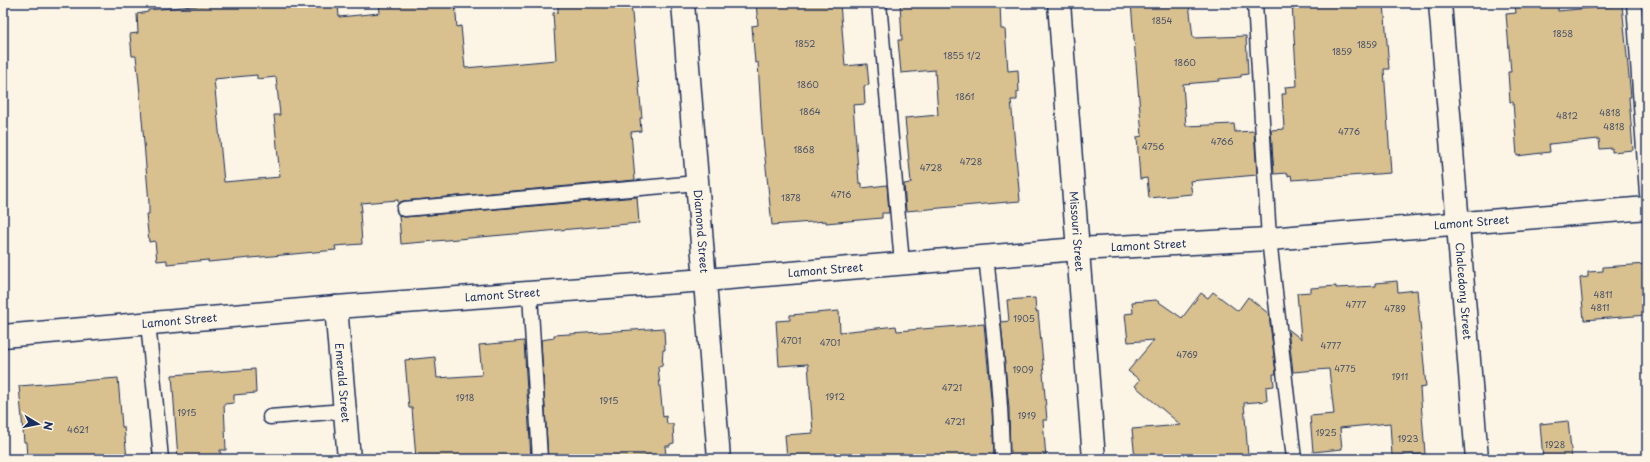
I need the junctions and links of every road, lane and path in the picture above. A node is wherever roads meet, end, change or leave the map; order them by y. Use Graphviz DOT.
graph roads {
  1 [pos="683,3"];
  2 [pos="879,3"];
  3 [pos="1059,3"];
  4 [pos="1255,3"];
  5 [pos="1440,3"];
  6 [pos="1634,3"];
  7 [pos="697,183"];
  8 [pos="1647,194"];
  9 [pos="1647,208"];
  10 [pos="404,209"];
  11 [pos="1458,224"];
  12 [pos="1269,239"];
  13 [pos="1078,249"];
  14 [pos="986,256"];
  15 [pos="902,263"];
  16 [pos="705,280"];
  17 [pos="530,294"];
  18 [pos="336,307"];
  19 [pos="148,322"];
  20 [pos="3,336"];
  21 [pos="344,411"];
  22 [pos="270,417"];
  23 [pos="161,459"];
  24 [pos="348,459"];
  25 [pos="540,459"];
  26 [pos="719,459"];
  27 [pos="1002,459"];
  28 [pos="1094,459"];
  29 [pos="1294,459"];
  30 [pos="1477,459"];
  1 -- 7 [label="street, Diamond Street"];
  2 -- 15 [label="lane"];
  3 -- 13 [label="street, Missouri Street"];
  4 -- 12 [label="lane"];
  5 -- 11 [label="street, Chalcedony Street"];
  6 -- 8 [label="lane"];
  7 -- 10 [label="lane"];
  7 -- 16 [label="street, Diamond Street"];
  9 -- 11 [label="street, Lamont Street"];
  11 -- 12 [label="street, Lamont Street"];
  11 -- 30 [label="street, Chalcedony Street"];
  12 -- 13 [label="street, Lamont Street"];
  12 -- 29 [label="lane"];
  13 -- 14 [label="street, Lamont Street"];
  13 -- 28 [label="street, Missouri Street"];
  14 -- 15 [label="street, Lamont Street"];
  14 -- 27 [label="lane"];
  15 -- 16 [label="street, Lamont Street"];
  16 -- 17 [label="street, Lamont Street"];
  16 -- 26 [label="street, Diamond Street"];
  17 -- 18 [label="street, Lamont Street"];
  17 -- 25 [label="lane"];
  18 -- 19 [label="street, Lamont Street"];
  18 -- 21 [label="street, Emerald Street"];
  19 -- 20 [label="street, Lamont Street"];
  19 -- 23 [label="lane"];
  21 -- 22 [label="lane"];
  21 -- 24 [label="street, Emerald Street"];
}
